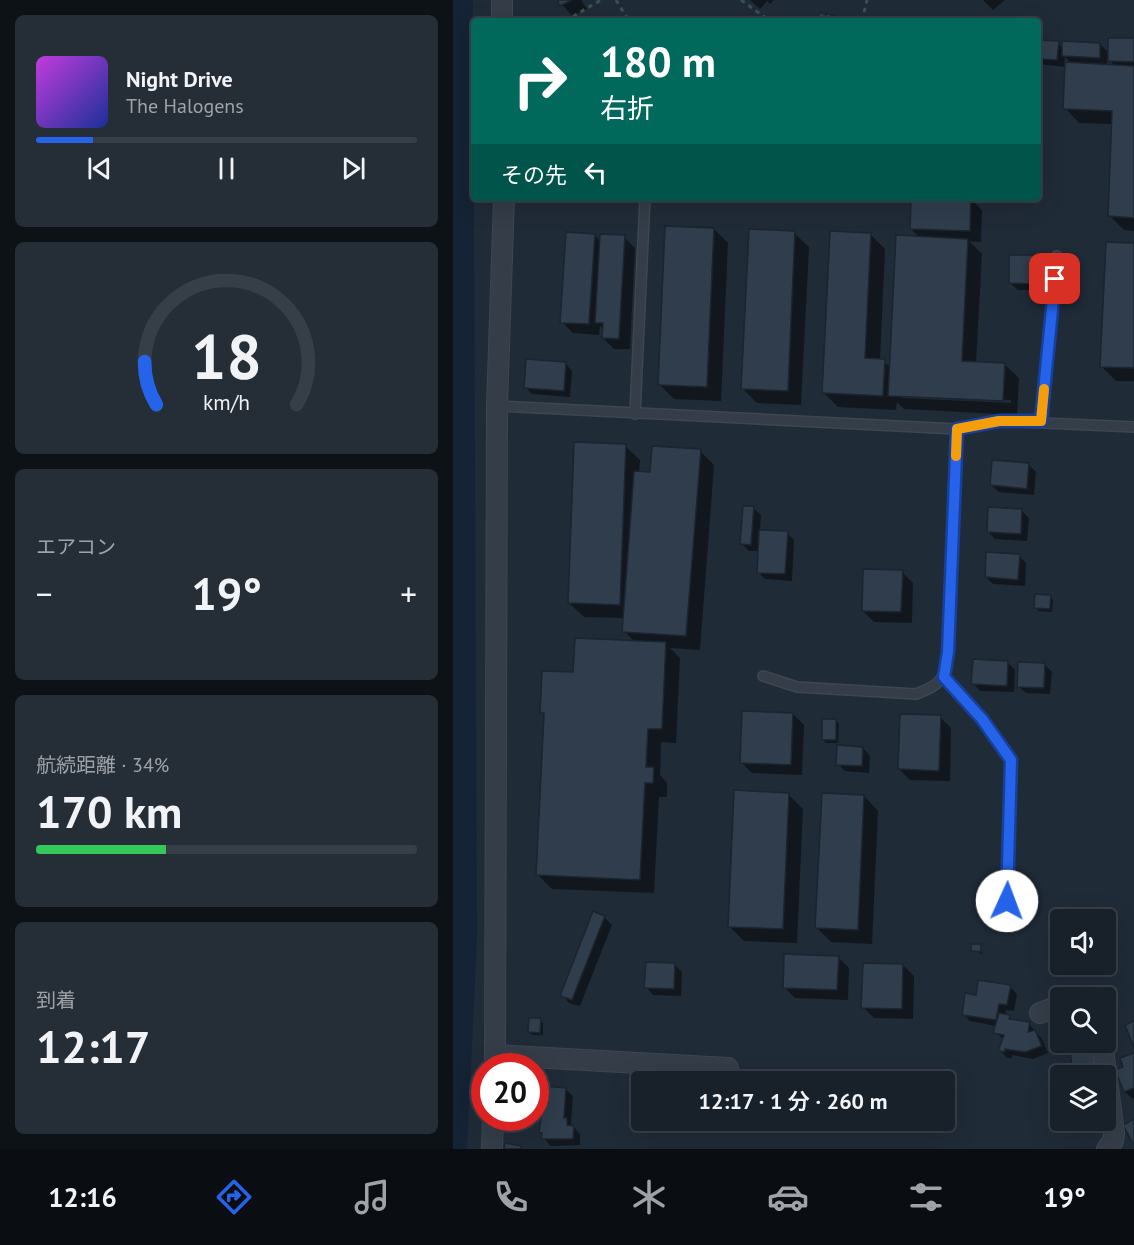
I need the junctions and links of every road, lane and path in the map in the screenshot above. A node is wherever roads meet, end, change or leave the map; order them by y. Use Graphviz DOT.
graph roads {
  1 [pos="502,0"];
  2 [pos="601,0"];
  3 [pos="616,0"];
  4 [pos="741,0"];
  5 [pos="867,0"];
  6 [pos="503,18"];
  7 [pos="570,18"];
  8 [pos="627,18"];
  9 [pos="765,18"];
  10 [pos="863,18"];
  11 [pos="504,201"];
  12 [pos="645,201"];
  13 [pos="1057,256"];
  14 [pos="497,406"];
  15 [pos="635,414"];
  16 [pos="1041,421"];
  17 [pos="1134,427"];
  18 [pos="957,429"];
  19 [pos="763,676"];
  20 [pos="944,677"];
  21 [pos="1007,901"];
  22 [pos="1050,1009"];
  23 [pos="1040,1013"];
  24 [pos="495,1053"];
  25 [pos="1104,1053"];
  26 [pos="549,1063"];
  27 [pos="727,1068"];
  28 [pos="493,1131"];
  29 [pos="492,1149"];
  30 [pos="1107,1149"];
  1 -- 6 [label="street"];
  2 -- 7 [label="path"];
  3 -- 8 [label="path"];
  4 -- 9 [label="path"];
  5 -- 10 [label="path"];
  11 -- 14 [label="street"];
  12 -- 15 [label="lane"];
  13 -- 16 [label="lane"];
  14 -- 15 [label="lane"];
  14 -- 24 [label="street"];
  15 -- 18 [label="lane"];
  16 -- 17 [label="lane"];
  16 -- 18 [label="lane"];
  18 -- 20 [label="lane"];
  19 -- 20 [label="lane"];
  20 -- 21 [label="lane"];
  22 -- 23 [label="street"];
  25 -- 30 [label="street"];
  26 -- 27 [label="street"];
  28 -- 29 [label="street"];
}
